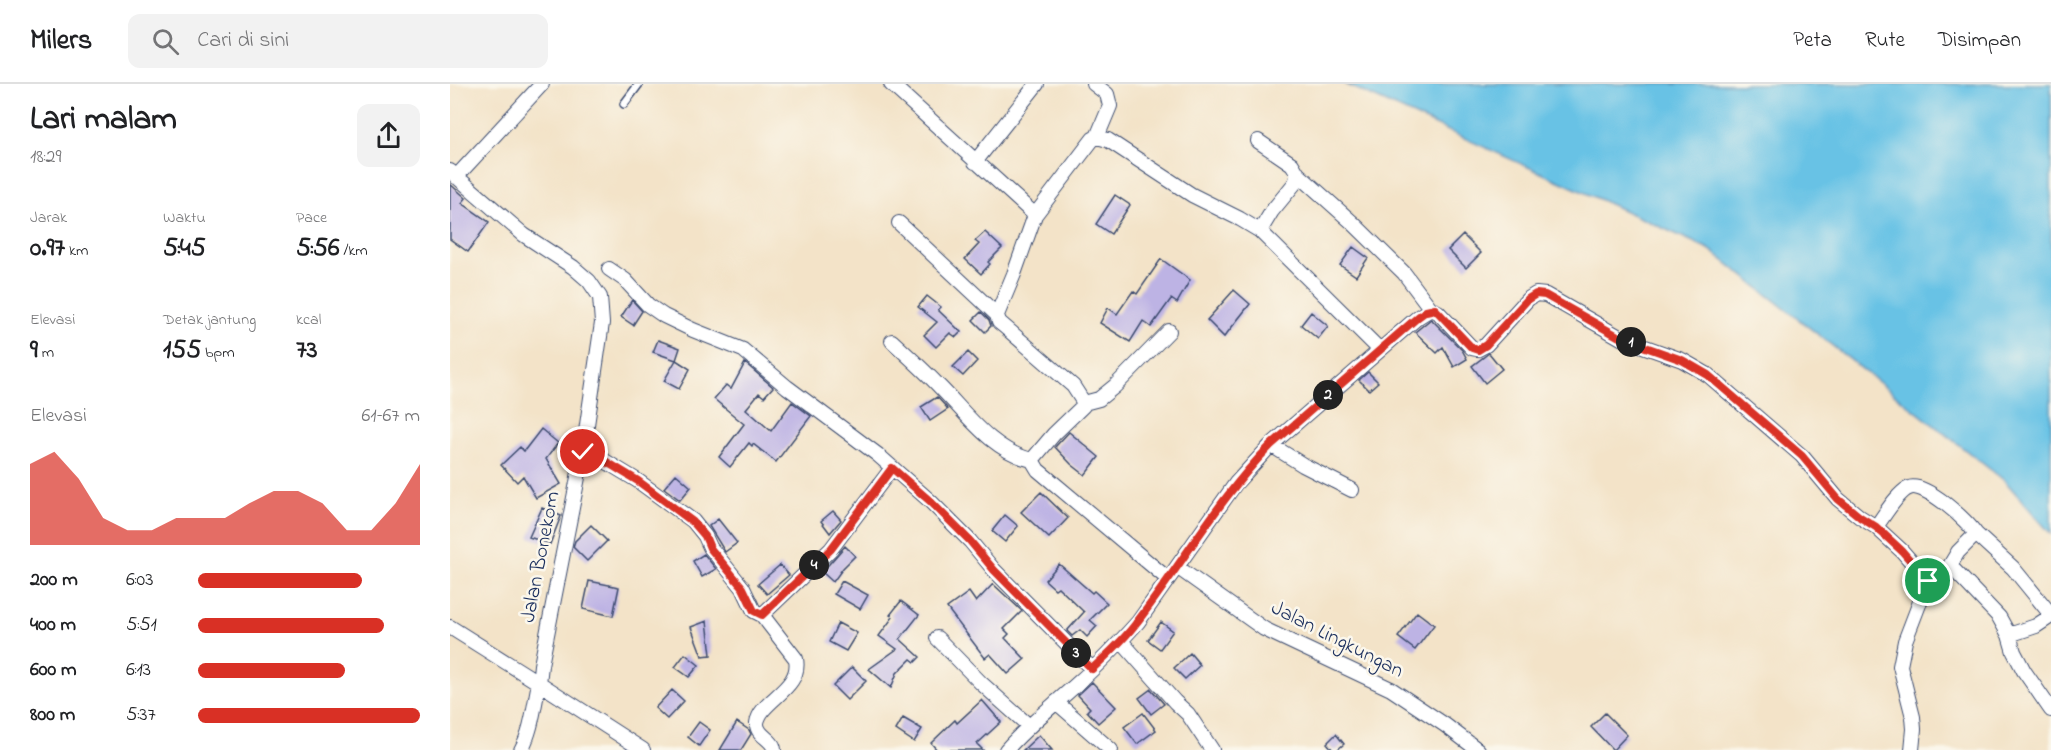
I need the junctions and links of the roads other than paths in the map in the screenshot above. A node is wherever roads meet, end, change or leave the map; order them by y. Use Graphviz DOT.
graph roads {
  1 [pos="543,84"];
  2 [pos="639,84"];
  3 [pos="891,84"];
  4 [pos="1037,84"];
  5 [pos="1094,84"];
  6 [pos="624,104"];
  7 [pos="1097,137"];
  8 [pos="1258,141"];
  9 [pos="975,162"];
  10 [pos="453,174"];
  11 [pos="1298,174"];
  12 [pos="1035,215"];
  13 [pos="899,223"];
  14 [pos="1260,231"];
  15 [pos="609,269"];
  16 [pos="1431,309"];
  17 [pos="997,315"];
  18 [pos="1169,331"];
  19 [pos="892,341"];
  20 [pos="1380,350"];
  21 [pos="1084,403"];
  22 [pos="1271,445"];
  23 [pos="583,452"];
  24 [pos="1032,460"];
  25 [pos="892,468"];
  26 [pos="1352,490"];
  27 [pos="1876,527"];
  28 [pos="1976,534"];
  29 [pos="1177,567"];
  30 [pos="1949,567"];
  31 [pos="1168,579"];
  32 [pos="1928,581"];
  33 [pos="762,615"];
  34 [pos="450,627"];
  35 [pos="2009,635"];
  36 [pos="938,638"];
  37 [pos="1121,641"];
  38 [pos="1092,669"];
  39 [pos="539,683"];
  40 [pos="1056,702"];
  41 [pos="2051,710"];
  42 [pos="1029,726"];
  43 [pos="521,750"];
  44 [pos="643,750"];
  45 [pos="774,750"];
  46 [pos="1006,750"];
  47 [pos="1111,750"];
  48 [pos="1212,750"];
  49 [pos="1478,750"];
  50 [pos="1912,750"];
  1 -- 10 [label="street"];
  2 -- 6 [label="lane"];
  3 -- 9 [label="street"];
  4 -- 9 [label="street"];
  5 -- 7 [label="street"];
  7 -- 12 [label="street"];
  7 -- 14 [label="street"];
  8 -- 11 [label="street"];
  9 -- 12 [label="street"];
  10 -- 23 [label="street, Jalan Bonekom"];
  11 -- 14 [label="street"];
  11 -- 16 [label="street"];
  12 -- 17 [label="street"];
  13 -- 17 [label="street"];
  14 -- 20 [label="street"];
  15 -- 25 [label="street"];
  16 -- 20 [label="street"];
  16 -- 27 [label="street"];
  17 -- 21 [label="street"];
  18 -- 21 [label="street"];
  19 -- 24 [label="street"];
  20 -- 22 [label="street"];
  21 -- 24 [label="street"];
  22 -- 26 [label="street"];
  22 -- 29 [label="street"];
  23 -- 33 [label="street"];
  23 -- 39 [label="street, Jalan Bonekom"];
  24 -- 31 [label="street"];
  25 -- 33 [label="street"];
  25 -- 38 [label="street"];
  27 -- 28 [label="street"];
  27 -- 32 [label="street"];
  28 -- 30 [label="street"];
  28 -- 35 [label="street"];
  29 -- 31 [label="street"];
  29 -- 49 [label="street, Jalan Lingkungan"];
  30 -- 32 [label="street"];
  30 -- 35 [label="street"];
  31 -- 37 [label="street"];
  32 -- 50 [label="street"];
  33 -- 45 [label="street"];
  34 -- 39 [label="street"];
  35 -- 41 [label="street"];
  36 -- 42 [label="street"];
  37 -- 38 [label="street"];
  37 -- 48 [label="street"];
  38 -- 40 [label="street"];
  39 -- 43 [label="street, Jalan Bonekom"];
  39 -- 44 [label="street"];
  40 -- 42 [label="street"];
  40 -- 47 [label="street"];
  42 -- 46 [label="street"];
}
